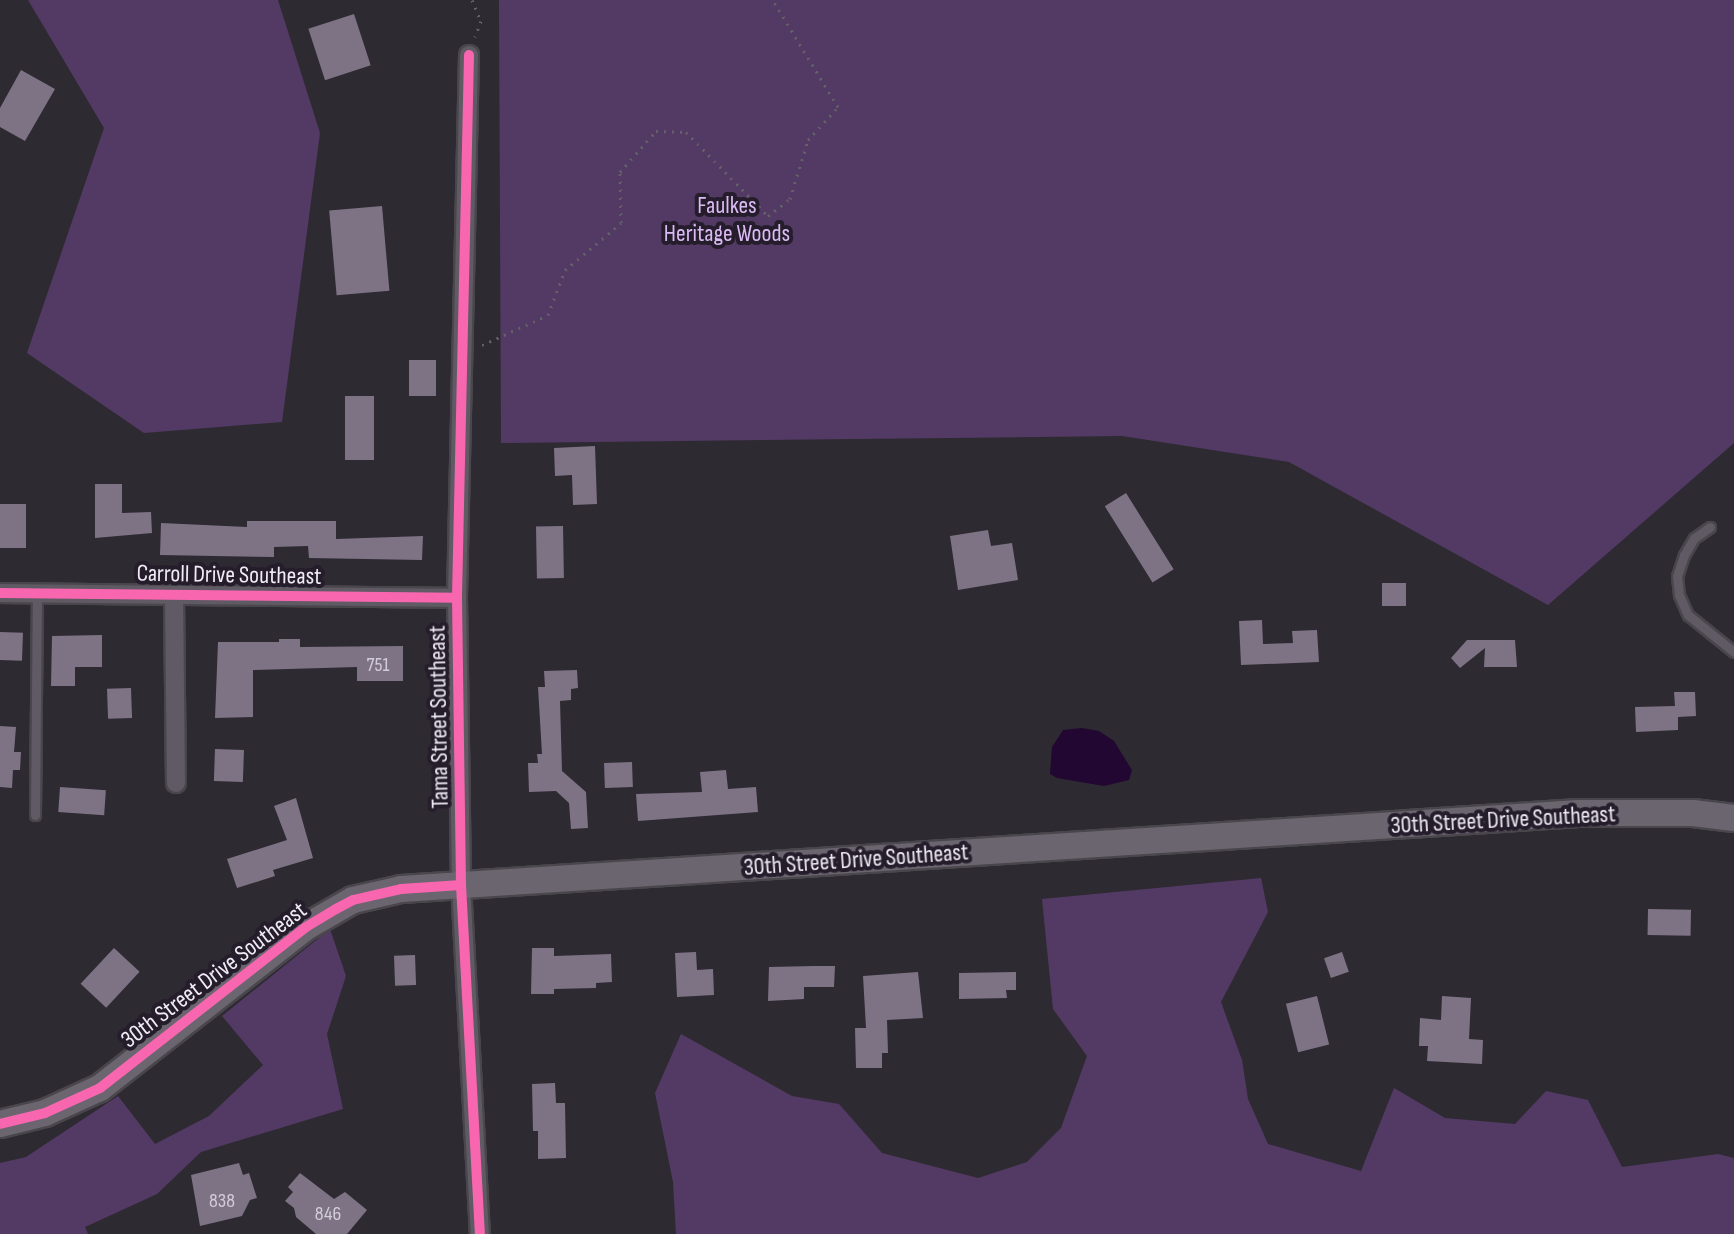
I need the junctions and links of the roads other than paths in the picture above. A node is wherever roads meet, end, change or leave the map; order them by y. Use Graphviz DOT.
graph roads {
  1 [pos="469,55"];
  2 [pos="1710,527"];
  3 [pos="0,593"];
  4 [pos="37,593"];
  5 [pos="174,595"];
  6 [pos="457,598"];
  7 [pos="1734,652"];
  8 [pos="176,783"];
  9 [pos="35,815"];
  10 [pos="1734,818"];
  11 [pos="461,885"];
  12 [pos="0,1124"];
  13 [pos="480,1234"];
  1 -- 6 [label="street, Tama Street Southeast"];
  2 -- 7 [label="lane"];
  3 -- 4 [label="street, Carroll Drive Southeast"];
  4 -- 5 [label="street, Carroll Drive Southeast"];
  4 -- 9 [label="lane"];
  5 -- 6 [label="street, Carroll Drive Southeast"];
  5 -- 8 [label="street"];
  6 -- 11 [label="street, Tama Street Southeast"];
  10 -- 11 [label="main road, 30th Street Drive Southeast"];
  11 -- 12 [label="main road, 30th Street Drive Southeast"];
  11 -- 13 [label="street, Tama Street Southeast"];
}
